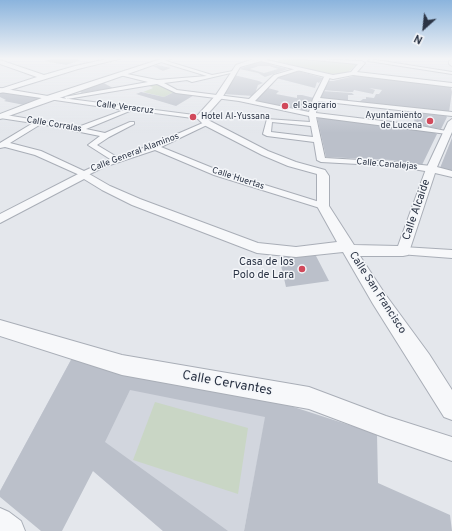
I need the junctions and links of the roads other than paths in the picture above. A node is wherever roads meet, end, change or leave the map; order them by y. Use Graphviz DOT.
graph roads {
  1 [pos="25,83"];
  2 [pos="92,83"];
  3 [pos="161,83"];
  4 [pos="227,83"];
  5 [pos="269,83"];
  6 [pos="324,83"];
  7 [pos="434,83"];
  8 [pos="452,85"];
  9 [pos="0,90"];
  10 [pos="219,96"];
  11 [pos="52,99"];
  12 [pos="316,99"];
  13 [pos="250,102"];
  14 [pos="132,108"];
  15 [pos="452,114"];
  16 [pos="312,115"];
  17 [pos="0,116"];
  18 [pos="200,117"];
  19 [pos="40,122"];
  20 [pos="452,122"];
  21 [pos="132,123"];
  22 [pos="207,124"];
  23 [pos="314,124"];
  24 [pos="79,129"];
  25 [pos="447,132"];
  26 [pos="106,135"];
  27 [pos="317,140"];
  28 [pos="2,145"];
  29 [pos="155,147"];
  30 [pos="116,160"];
  31 [pos="321,166"];
  32 [pos="431,169"];
  33 [pos="84,174"];
  34 [pos="452,174"];
  35 [pos="323,206"];
  36 [pos="0,220"];
  37 [pos="348,248"];
  38 [pos="403,251"];
  39 [pos="452,254"];
  40 [pos="0,328"];
  41 [pos="452,410"];
  42 [pos="452,449"];
  43 [pos="0,521"];
  44 [pos="11,531"];
  1 -- 9 [label="street"];
  2 -- 11 [label="street"];
  3 -- 10 [label="street"];
  3 -- 11 [label="street"];
  4 -- 10 [label="street"];
  5 -- 13 [label="street"];
  6 -- 12 [label="street"];
  7 -- 8 [label="street"];
  9 -- 11 [label="street, Calle Veracruz"];
  10 -- 13 [label="street"];
  10 -- 18 [label="street"];
  11 -- 14 [label="street, Calle Veracruz"];
  11 -- 17 [label="street"];
  12 -- 15 [label="street"];
  12 -- 16 [label="street"];
  13 -- 16 [label="street"];
  14 -- 18 [label="street, Calle Veracruz"];
  14 -- 24 [label="street"];
  16 -- 23 [label="street"];
  16 -- 25 [label="street"];
  17 -- 19 [label="street, Calle Corralas"];
  18 -- 22 [label="street"];
  19 -- 24 [label="street, Calle Corralas"];
  19 -- 28 [label="street"];
  20 -- 25 [label="street, Calle Alcaide"];
  21 -- 26 [label="street, Calle Corralas"];
  22 -- 29 [label="street, Calle General Alaminos"];
  22 -- 31 [label="street"];
  23 -- 27 [label="street"];
  23 -- 27 [label="street"];
  24 -- 26 [label="street, Calle Corralas"];
  25 -- 32 [label="street, Calle Alcaide"];
  26 -- 30 [label="street, Calle Corralas"];
  27 -- 31 [label="street"];
  28 -- 33 [label="street"];
  29 -- 30 [label="street, Calle General Alaminos"];
  29 -- 35 [label="street, Calle Huertas"];
  30 -- 33 [label="street, Calle General Alaminos"];
  31 -- 32 [label="street, Calle Canalejas"];
  31 -- 35 [label="street"];
  32 -- 34 [label="street, Calle Canalejas"];
  32 -- 38 [label="street, Calle Alcaide"];
  33 -- 36 [label="street, Calle General Alaminos"];
  33 -- 37 [label="street"];
  35 -- 37 [label="street, Calle San Francisco"];
  37 -- 38 [label="street"];
  37 -- 41 [label="street, Calle San Francisco"];
  38 -- 39 [label="street"];
  40 -- 42 [label="street, Calle Cervantes"];
  43 -- 44 [label="street"];
}
